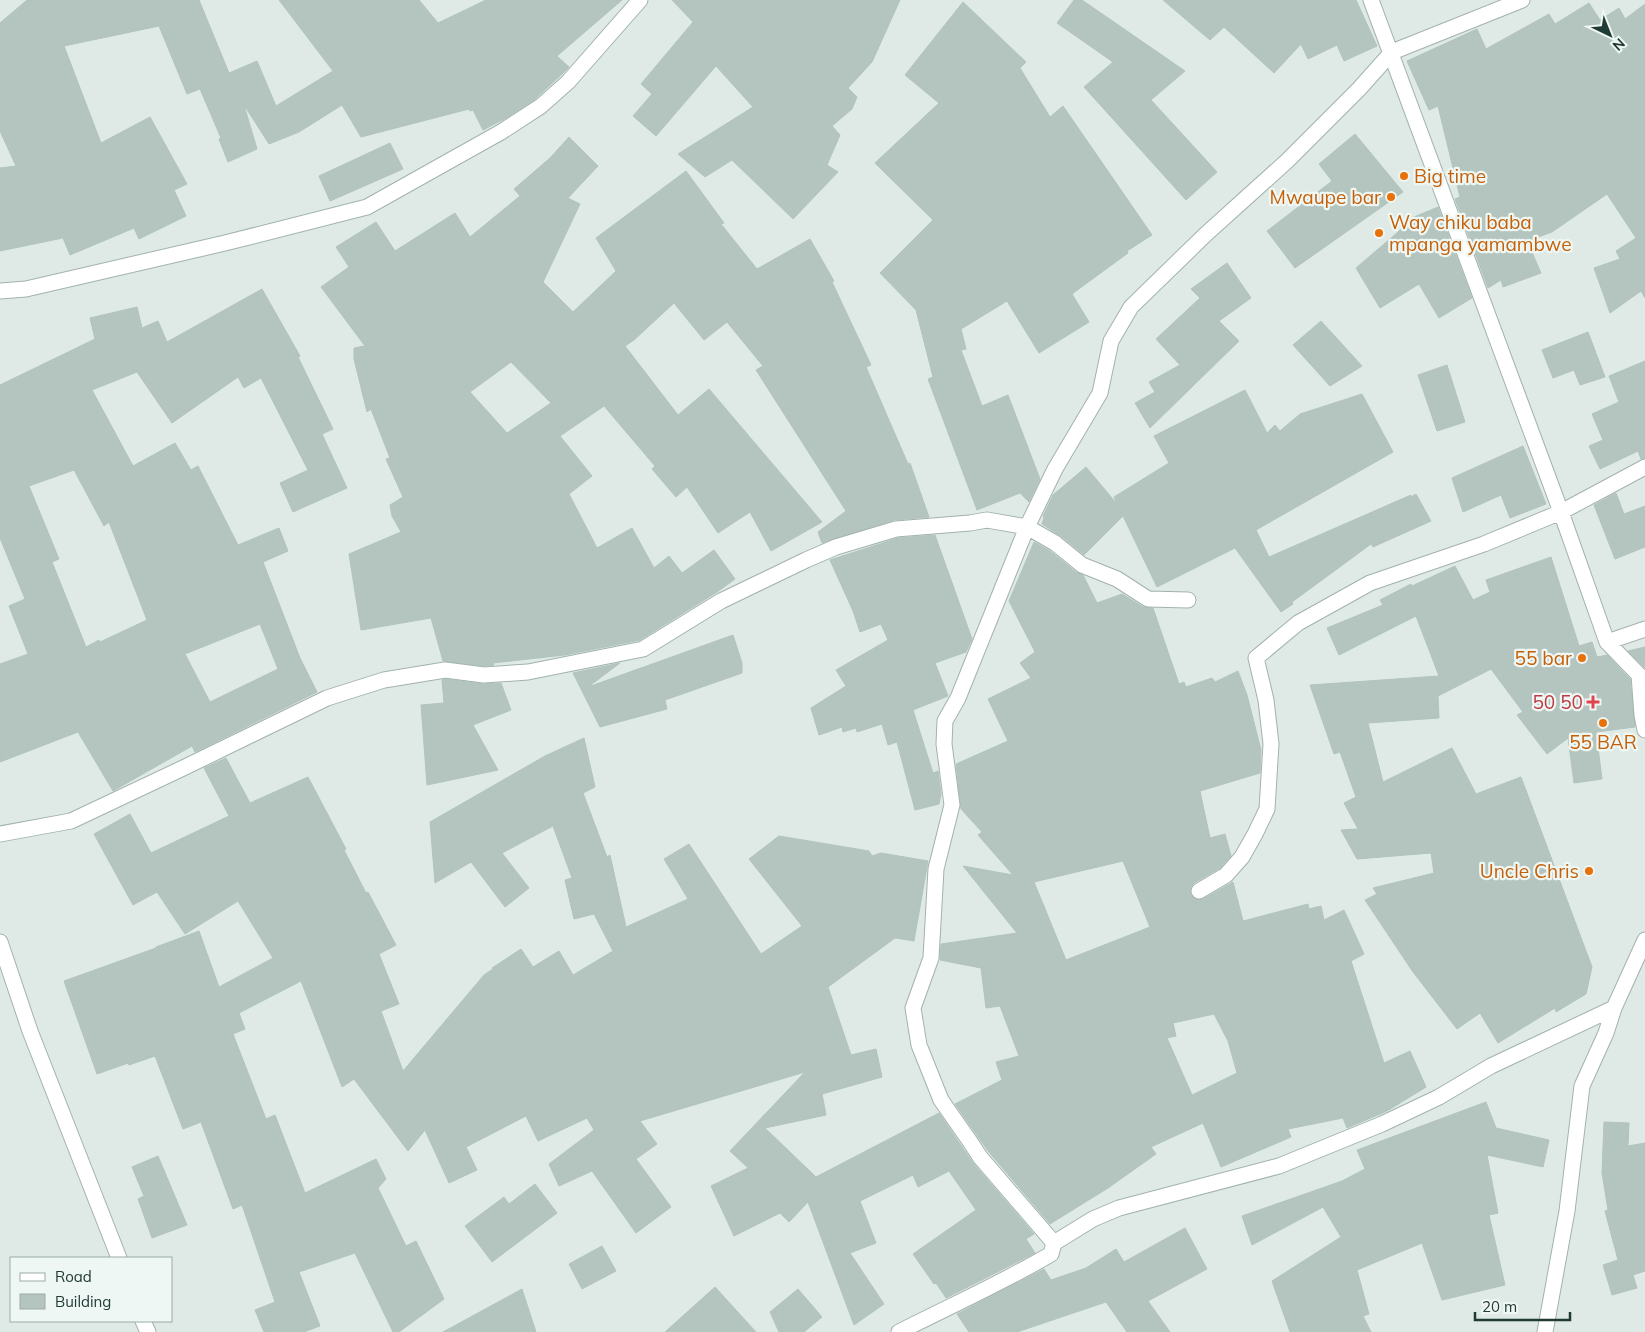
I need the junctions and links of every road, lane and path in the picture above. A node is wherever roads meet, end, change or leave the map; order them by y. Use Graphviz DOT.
graph roads {
  1 [pos="640,0"];
  2 [pos="1371,0"];
  3 [pos="1522,0"];
  4 [pos="1392,52"];
  5 [pos="0,291"];
  6 [pos="1645,467"];
  7 [pos="1561,512"];
  8 [pos="1027,527"];
  9 [pos="1188,600"];
  10 [pos="1645,629"];
  11 [pos="1607,642"];
  12 [pos="1645,730"];
  13 [pos="0,834"];
  14 [pos="1199,891"];
  15 [pos="1645,940"];
  16 [pos="0,942"];
  17 [pos="1639,972"];
  18 [pos="1614,1008"];
  19 [pos="1054,1243"];
  20 [pos="119,1257"];
  21 [pos="899,1332"];
  22 [pos="1545,1332"];
  1 -- 5 [label="street"];
  2 -- 4 [label="street"];
  3 -- 4 [label="street"];
  4 -- 7 [label="street"];
  4 -- 8 [label="street"];
  6 -- 7 [label="street"];
  7 -- 11 [label="street"];
  7 -- 14 [label="street"];
  8 -- 9 [label="street"];
  8 -- 13 [label="street"];
  8 -- 19 [label="street"];
  10 -- 11 [label="street"];
  11 -- 12 [label="street"];
  15 -- 17 [label="street"];
  16 -- 20 [label="street"];
  17 -- 18 [label="street"];
  18 -- 19 [label="street"];
  18 -- 22 [label="street"];
  19 -- 21 [label="street"];
}
